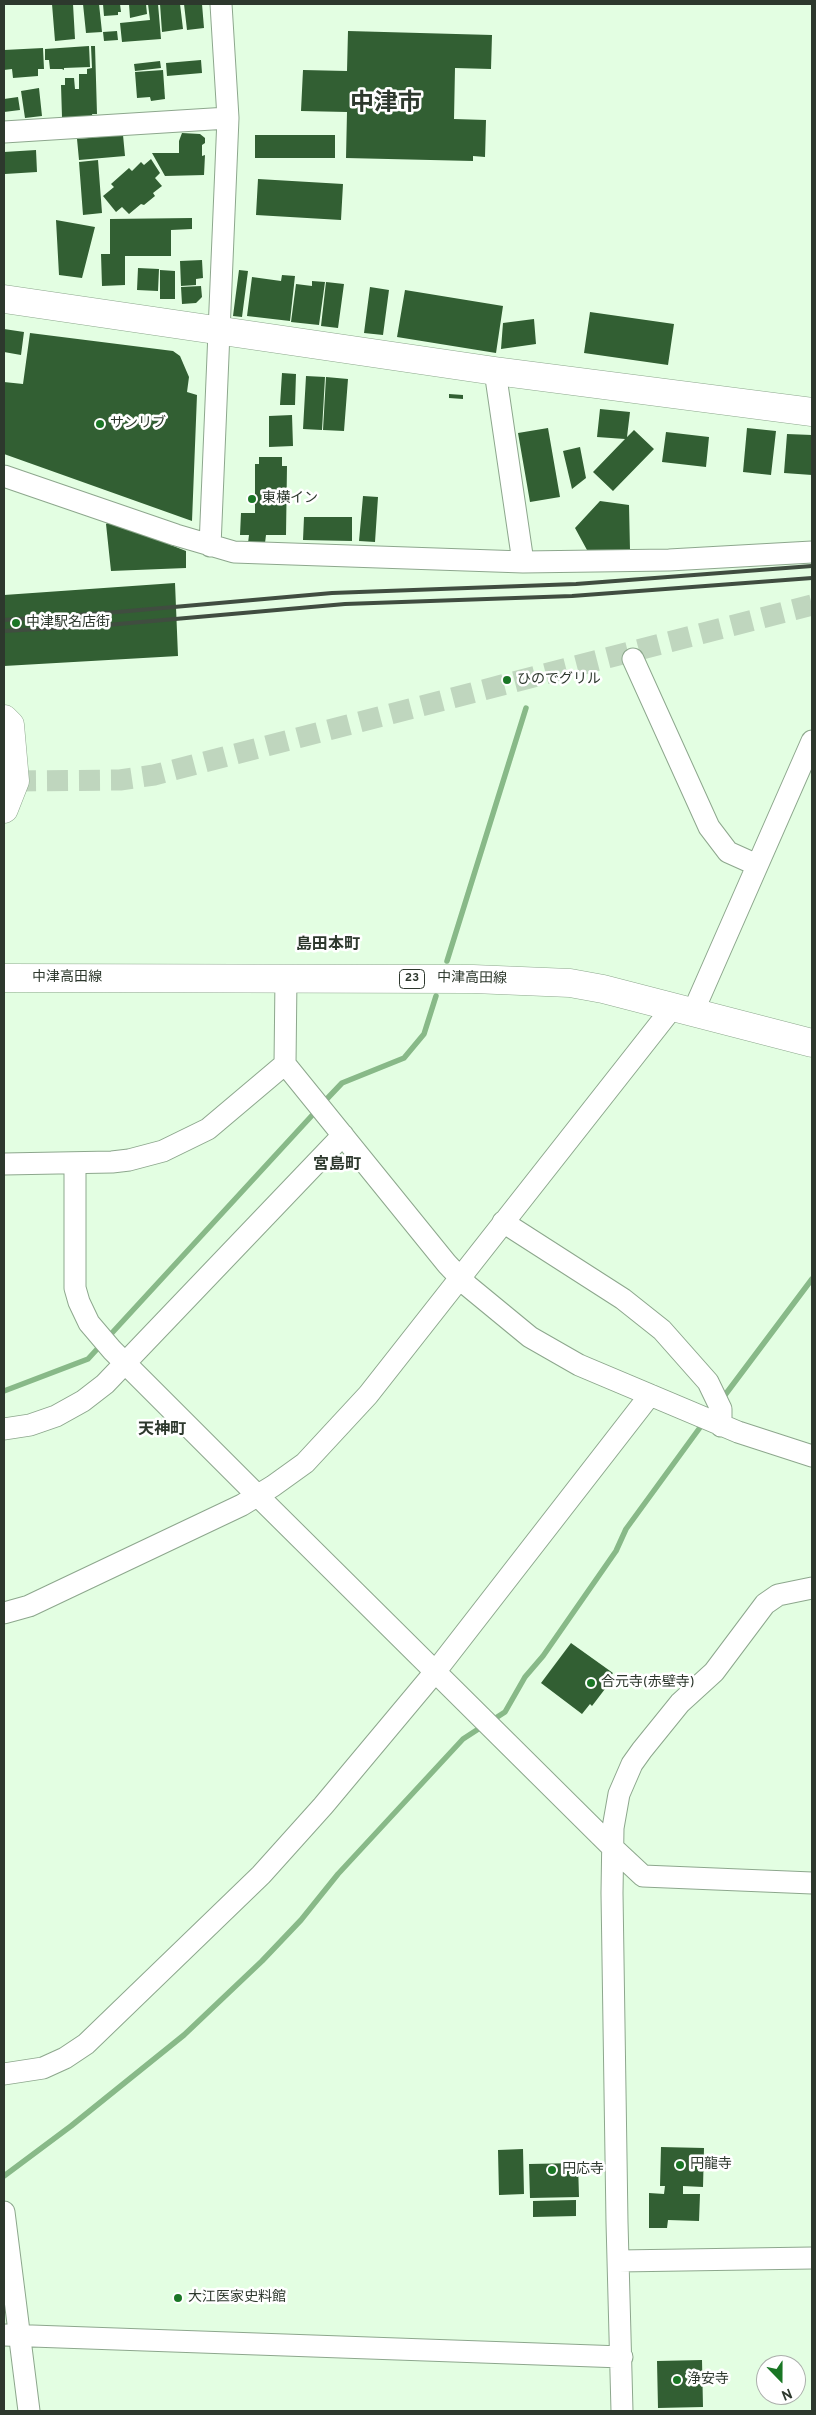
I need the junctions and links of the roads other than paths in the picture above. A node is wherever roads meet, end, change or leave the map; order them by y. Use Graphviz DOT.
graph roads {
  1 [pos="221,4"];
  2 [pos="228,118"];
  3 [pos="4,132"];
  4 [pos="4,299"];
  5 [pos="219,332"];
  6 [pos="495,371"];
  7 [pos="812,412"];
  8 [pos="4,476"];
  9 [pos="210,546"];
  10 [pos="812,552"];
  11 [pos="524,562"];
  12 [pos="633,659"];
  13 [pos="4,719"];
  14 [pos="812,741"];
  15 [pos="4,809"];
  16 [pos="757,865"];
  17 [pos="4,978"];
  18 [pos="286,978"];
  19 [pos="683,1009"];
  20 [pos="812,1043"];
  21 [pos="285,1064"];
  22 [pos="342,1135"];
  23 [pos="75,1162"];
  24 [pos="4,1164"];
  25 [pos="503,1222"];
  26 [pos="460,1277"];
  27 [pos="126,1364"];
  28 [pos="650,1395"];
  29 [pos="721,1426"];
  30 [pos="4,1429"];
  31 [pos="812,1456"];
  32 [pos="258,1496"];
  33 [pos="812,1588"];
  34 [pos="4,1613"];
  35 [pos="435,1672"];
  36 [pos="613,1848"];
  37 [pos="812,1883"];
  38 [pos="4,2074"];
  39 [pos="4,2212"];
  40 [pos="812,2258"];
  41 [pos="618,2260"];
  42 [pos="12,2334"];
  43 [pos="622,2357"];
  44 [pos="29,2411"];
  45 [pos="622,2411"];
  1 -- 2 [label="street"];
  2 -- 3 [label="street"];
  2 -- 5 [label="street"];
  4 -- 5 [label="main road"];
  5 -- 6 [label="main road"];
  5 -- 9 [label="street"];
  6 -- 7 [label="main road"];
  6 -- 11 [label="street"];
  8 -- 9 [label="street"];
  9 -- 11 [label="street"];
  10 -- 11 [label="street"];
  12 -- 16 [label="street"];
  13 -- 15 [label="main road"];
  14 -- 16 [label="street"];
  16 -- 19 [label="street"];
  17 -- 18 [label="main road, 中津高田線 / 23"];
  18 -- 19 [label="main road, 中津高田線 / 23"];
  18 -- 21 [label="street"];
  19 -- 20 [label="main road, 中津高田線 / 23"];
  19 -- 25 [label="street"];
  21 -- 22 [label="street"];
  21 -- 23 [label="street"];
  22 -- 26 [label="street"];
  22 -- 27 [label="street"];
  23 -- 24 [label="street"];
  23 -- 27 [label="street"];
  25 -- 26 [label="street"];
  25 -- 29 [label="street"];
  26 -- 28 [label="street"];
  26 -- 32 [label="street"];
  27 -- 30 [label="street"];
  27 -- 32 [label="street"];
  28 -- 29 [label="street"];
  28 -- 35 [label="street"];
  29 -- 31 [label="street"];
  32 -- 34 [label="street"];
  32 -- 35 [label="street"];
  33 -- 36 [label="street"];
  35 -- 36 [label="street"];
  35 -- 38 [label="street"];
  36 -- 37 [label="street"];
  36 -- 41 [label="street"];
  39 -- 42 [label="street"];
  40 -- 41 [label="street"];
  41 -- 43 [label="street"];
  42 -- 43 [label="street"];
  42 -- 44 [label="street"];
  43 -- 45 [label="street"];
}
